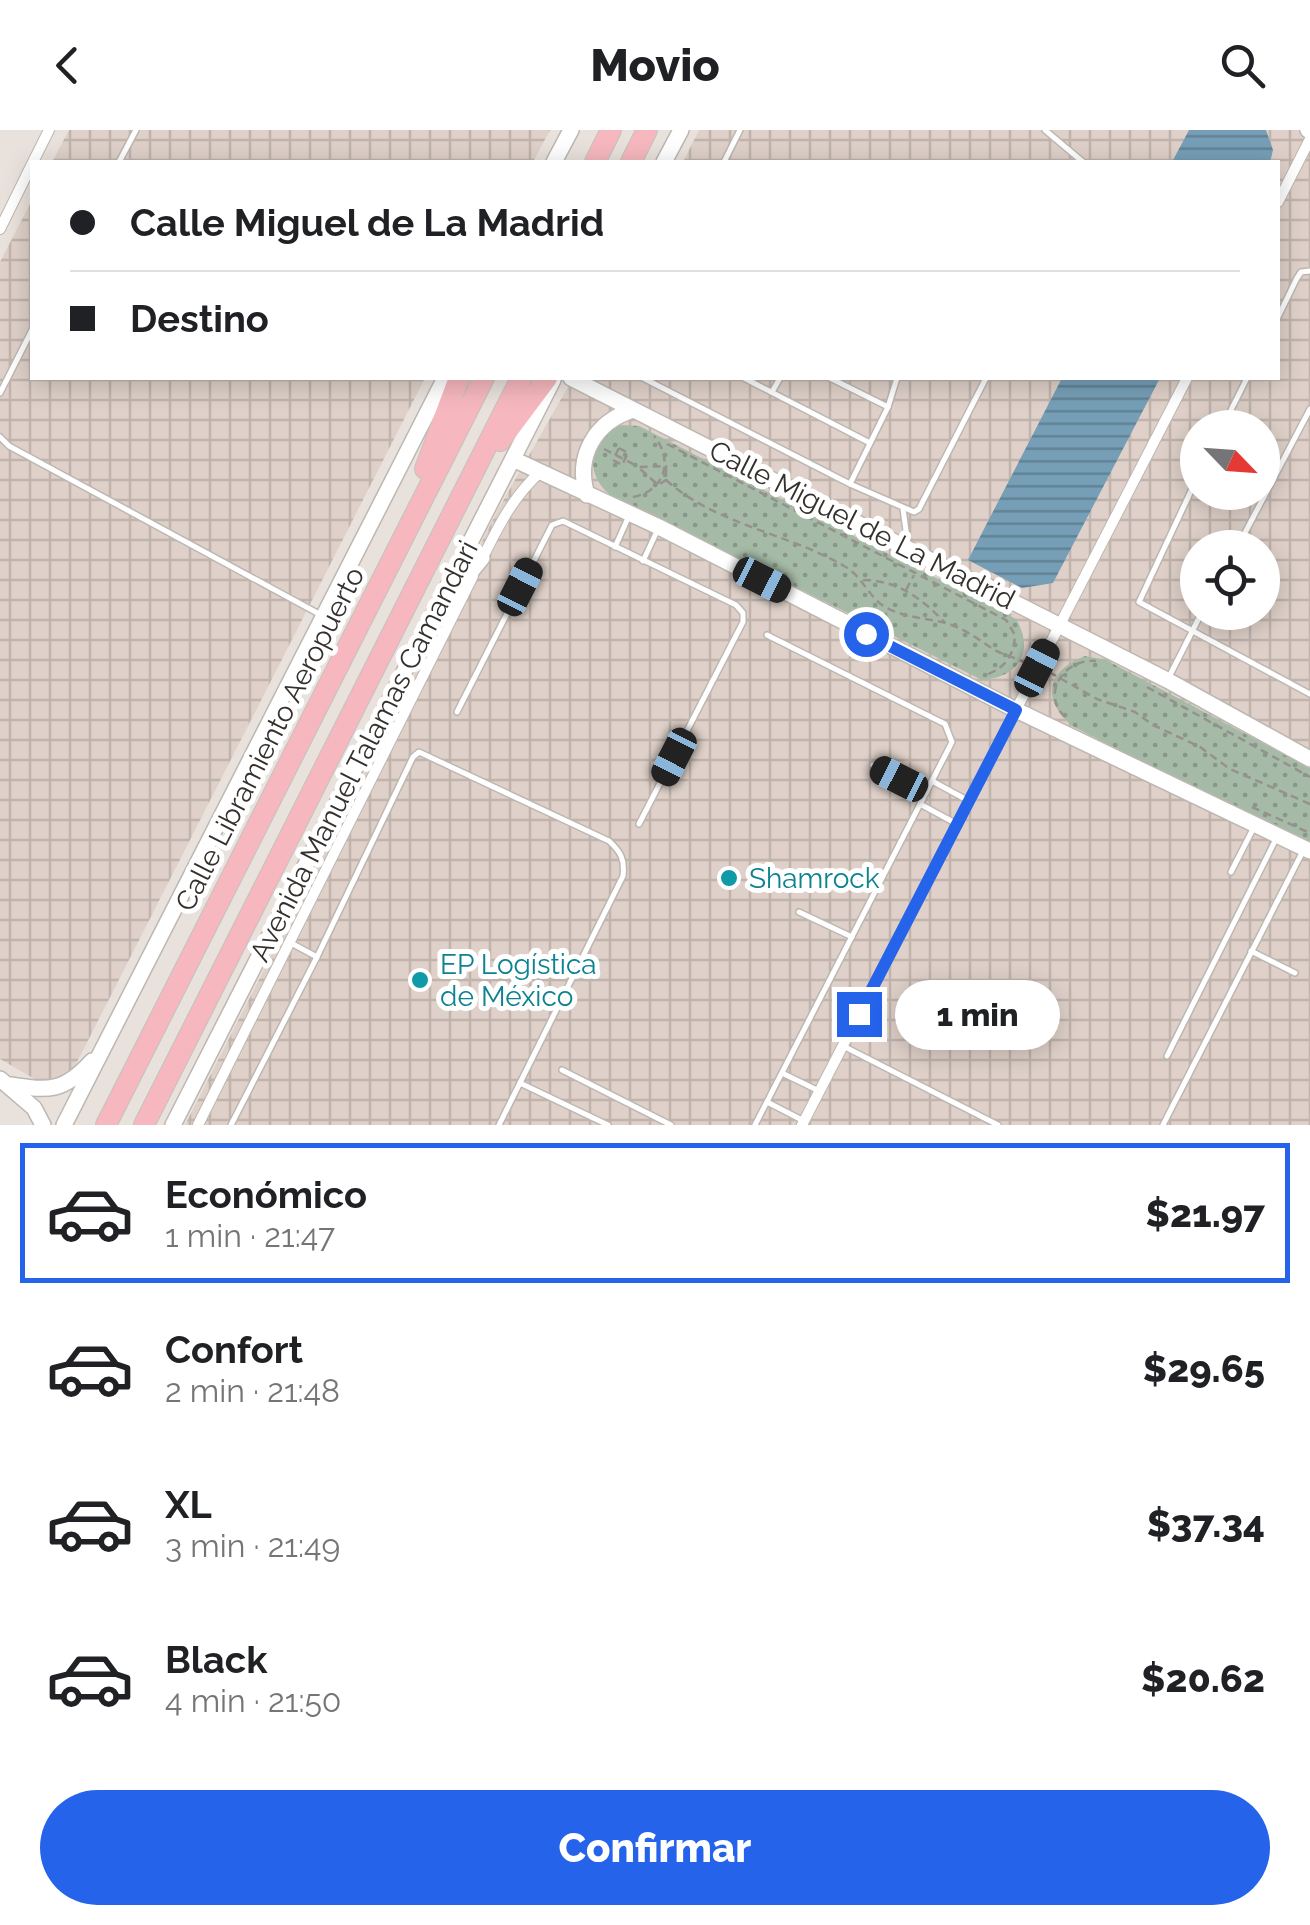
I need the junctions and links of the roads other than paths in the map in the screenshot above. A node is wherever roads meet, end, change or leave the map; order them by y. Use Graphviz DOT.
graph roads {
  1 [pos="50,130"];
  2 [pos="136,130"];
  3 [pos="570,130"];
  4 [pos="611,130"];
  5 [pos="648,130"];
  6 [pos="681,130"];
  7 [pos="740,130"];
  8 [pos="1045,130"];
  9 [pos="1310,139"];
  10 [pos="35,160"];
  11 [pos="120,160"];
  12 [pos="555,160"];
  13 [pos="595,160"];
  14 [pos="632,160"];
  15 [pos="665,160"];
  16 [pos="725,160"];
  17 [pos="1081,160"];
  18 [pos="30,169"];
  19 [pos="1280,198"];
  20 [pos="0,229"];
  21 [pos="1310,271"];
  22 [pos="1280,313"];
  23 [pos="30,334"];
  24 [pos="444,380"];
  25 [pos="458,380"];
  26 [pos="483,380"];
  27 [pos="521,380"];
  28 [pos="545,380"];
  29 [pos="554,380"];
  30 [pos="575,380"];
  31 [pos="647,380"];
  32 [pos="748,380"];
  33 [pos="779,380"];
  34 [pos="834,380"];
  35 [pos="896,380"];
  36 [pos="985,380"];
  37 [pos="1186,380"];
  38 [pos="1246,380"];
  39 [pos="772,392"];
  40 [pos="0,393"];
  41 [pos="888,407"];
  42 [pos="632,410"];
  43 [pos="1231,410"];
  44 [pos="1310,410"];
  45 [pos="0,437"];
  46 [pos="870,444"];
  47 [pos="513,459"];
  48 [pos="1280,463"];
  49 [pos="540,472"];
  50 [pos="850,484"];
  51 [pos="464,491"];
  52 [pos="587,495"];
  53 [pos="903,508"];
  54 [pos="1182,510"];
  55 [pos="635,511"];
  56 [pos="658,528"];
  57 [pos="405,530"];
  58 [pos="615,547"];
  59 [pos="908,548"];
  60 [pos="482,558"];
  61 [pos="643,561"];
  62 [pos="324,616"];
  63 [pos="1059,625"];
  64 [pos="1192,632"];
  65 [pos="422,635"];
  66 [pos="768,635"];
  67 [pos="1168,680"];
  68 [pos="1310,694"];
  69 [pos="1016,710"];
  70 [pos="457,712"];
  71 [pos="1310,759"];
  72 [pos="873,765"];
  73 [pos="932,781"];
  74 [pos="926,793"];
  75 [pos="969,801"];
  76 [pos="920,804"];
  77 [pos="639,824"];
  78 [pos="957,824"];
  79 [pos="1254,826"];
  80 [pos="1278,836"];
  81 [pos="1308,844"];
  82 [pos="1232,872"];
  83 [pos="798,912"];
  84 [pos="852,937"];
  85 [pos="291,943"];
  86 [pos="1251,951"];
  87 [pos="317,958"];
  88 [pos="1295,973"];
  89 [pos="843,1046"];
  90 [pos="102,1050"];
  91 [pos="1167,1056"];
  92 [pos="562,1070"];
  93 [pos="782,1073"];
  94 [pos="6,1082"];
  95 [pos="520,1083"];
  96 [pos="819,1091"];
  97 [pos="767,1102"];
  98 [pos="803,1123"];
  99 [pos="43,1125"];
  100 [pos="64,1125"];
  101 [pos="102,1125"];
  102 [pos="144,1125"];
  103 [pos="173,1125"];
  104 [pos="198,1125"];
  105 [pos="231,1125"];
  106 [pos="499,1125"];
  107 [pos="608,1125"];
  108 [pos="671,1125"];
  109 [pos="755,1125"];
  110 [pos="998,1125"];
  111 [pos="1164,1125"];
  1 -- 10 [label="street"];
  2 -- 11 [label="lane"];
  3 -- 12 [label="street"];
  4 -- 13 [label="highway"];
  5 -- 14 [label="highway"];
  6 -- 15 [label="street"];
  7 -- 16 [label="lane"];
  8 -- 17 [label="lane"];
  9 -- 19 [label="street"];
  18 -- 20 [label="street"];
  21 -- 22 [label="lane"];
  23 -- 40 [label="lane"];
  24 -- 62 [label="street"];
  25 -- 57 [label="highway"];
  26 -- 57 [label="highway, Calle Libramiento Aeropuerto"];
  27 -- 51 [label="highway"];
  28 -- 51 [label="highway"];
  29 -- 47 [label="street, Avenida Manuel Talamas Camandari"];
  30 -- 42 [label="street, Calle Miguel de La Madrid"];
  31 -- 50 [label="lane"];
  32 -- 39 [label="lane"];
  33 -- 39 [label="lane"];
  34 -- 41 [label="lane"];
  35 -- 41 [label="lane"];
  36 -- 53 [label="lane"];
  37 -- 63 [label="street"];
  38 -- 43 [label="lane"];
  39 -- 46 [label="lane"];
  41 -- 46 [label="lane"];
  42 -- 52 [label="street"];
  42 -- 59 [label="street, Calle Miguel de La Madrid"];
  44 -- 48 [label="lane"];
  45 -- 62 [label="lane"];
  46 -- 50 [label="lane"];
  47 -- 49 [label="street"];
  47 -- 65 [label="street, Avenida Manuel Talamas Camandari"];
  49 -- 52 [label="street"];
  49 -- 60 [label="street"];
  50 -- 53 [label="lane"];
  51 -- 102 [label="highway"];
  52 -- 55 [label="street"];
  53 -- 59 [label="lane"];
  54 -- 64 [label="lane"];
  55 -- 56 [label="street"];
  55 -- 58 [label="lane"];
  56 -- 61 [label="lane"];
  56 -- 69 [label="street"];
  57 -- 101 [label="highway, Calle Libramiento Aeropuerto"];
  58 -- 61 [label="lane"];
  58 -- 70 [label="lane"];
  59 -- 63 [label="street, Calle Miguel de La Madrid"];
  60 -- 65 [label="street"];
  60 -- 85 [label="street"];
  61 -- 77 [label="lane"];
  62 -- 90 [label="street"];
  63 -- 67 [label="street, Calle Miguel de La Madrid"];
  63 -- 69 [label="street"];
  64 -- 67 [label="lane"];
  64 -- 68 [label="lane"];
  65 -- 103 [label="street, Avenida Manuel Talamas Camandari"];
  66 -- 73 [label="lane"];
  67 -- 71 [label="street, Calle Miguel de La Madrid"];
  69 -- 75 [label="street"];
  69 -- 79 [label="street"];
  72 -- 74 [label="lane"];
  73 -- 74 [label="lane"];
  73 -- 75 [label="lane"];
  74 -- 76 [label="lane"];
  75 -- 78 [label="street"];
  76 -- 78 [label="lane"];
  76 -- 84 [label="lane"];
  78 -- 89 [label="street"];
  79 -- 80 [label="street"];
  79 -- 82 [label="lane"];
  80 -- 81 [label="street"];
  80 -- 91 [label="lane"];
  81 -- 86 [label="lane"];
  83 -- 84 [label="lane"];
  84 -- 93 [label="lane"];
  85 -- 87 [label="lane"];
  85 -- 104 [label="street"];
  86 -- 88 [label="lane"];
  86 -- 111 [label="lane"];
  87 -- 95 [label="lane"];
  87 -- 105 [label="lane"];
  89 -- 96 [label="street"];
  89 -- 110 [label="lane"];
  90 -- 94 [label="street"];
  90 -- 100 [label="street"];
  92 -- 108 [label="lane"];
  93 -- 96 [label="lane"];
  93 -- 97 [label="lane"];
  94 -- 99 [label="street"];
  95 -- 106 [label="lane"];
  95 -- 107 [label="lane"];
  96 -- 98 [label="street"];
  97 -- 98 [label="lane"];
  97 -- 109 [label="lane"];
}
